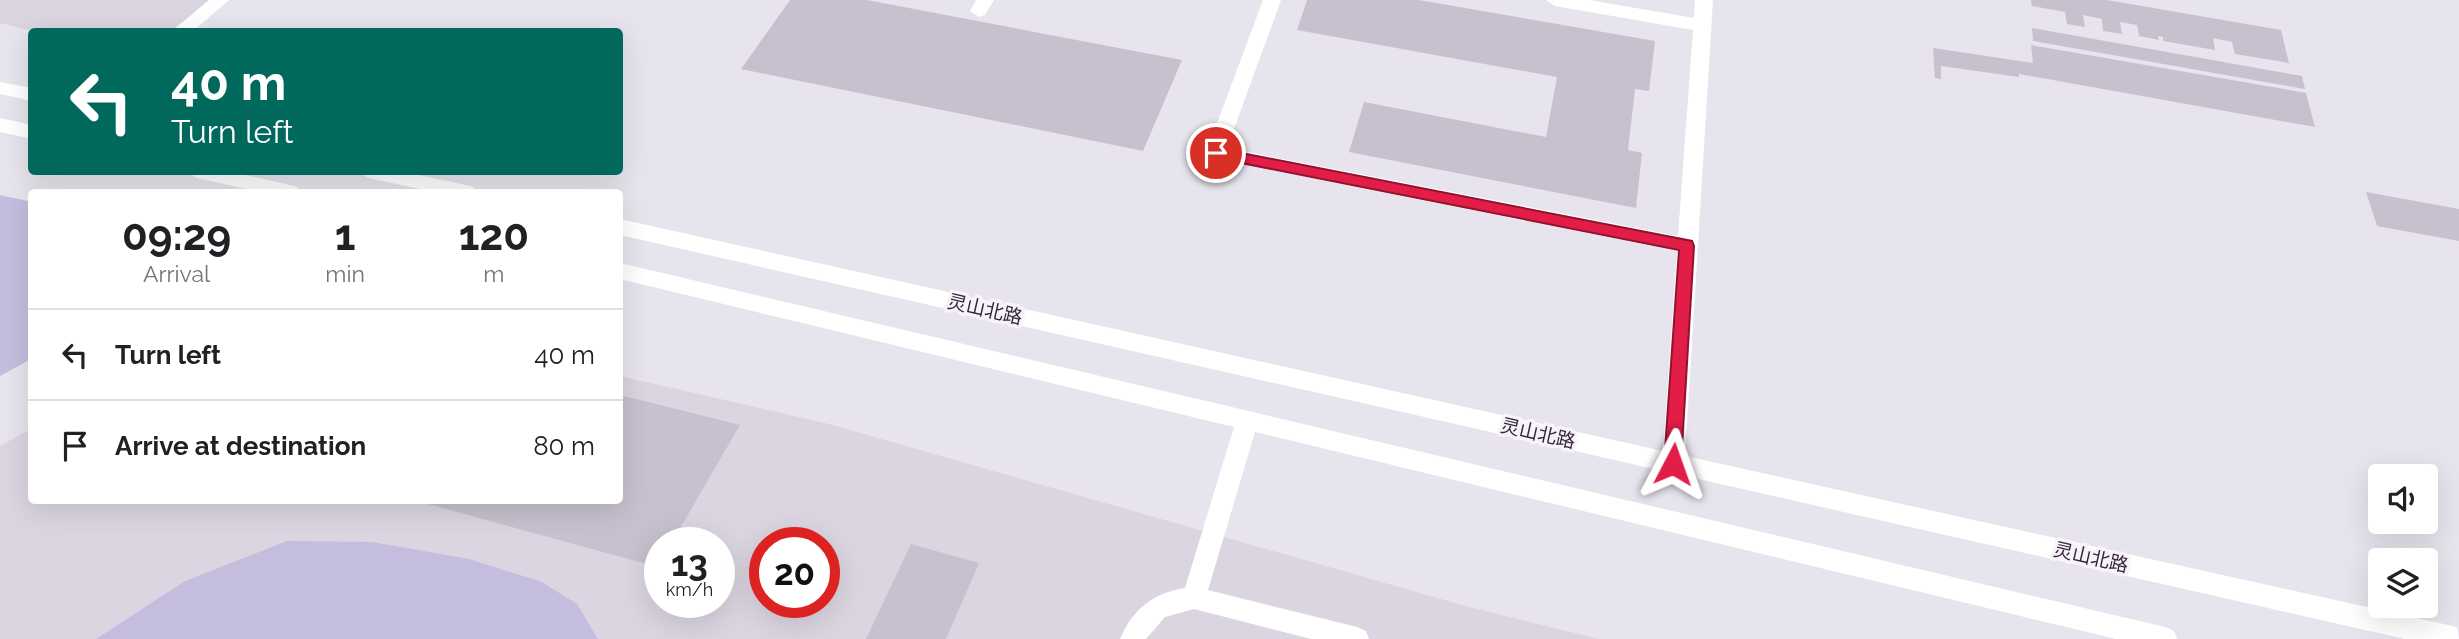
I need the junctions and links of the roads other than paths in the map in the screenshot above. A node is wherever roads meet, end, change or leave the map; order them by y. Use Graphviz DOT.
graph roads {
  1 [pos="219,0"];
  2 [pos="1272,0"];
  3 [pos="1555,0"];
  4 [pos="1704,0"];
  5 [pos="1701,25"];
  6 [pos="185,28"];
  7 [pos="0,88"];
  8 [pos="28,94"];
  9 [pos="0,125"];
  10 [pos="28,131"];
  11 [pos="214,175"];
  12 [pos="387,175"];
  13 [pos="277,189"];
  14 [pos="452,189"];
  15 [pos="623,228"];
  16 [pos="1686,246"];
  17 [pos="623,272"];
  18 [pos="1247,420"];
  19 [pos="1673,464"];
  20 [pos="1194,598"];
  21 [pos="2419,635"];
  22 [pos="1132,639"];
  23 [pos="1357,639"];
  24 [pos="2165,639"];
  25 [pos="2457,639"];
  1 -- 6 [label="street"];
  2 -- 16 [label="street"];
  3 -- 5 [label="street"];
  4 -- 5 [label="street"];
  5 -- 16 [label="street"];
  7 -- 8 [label="street"];
  9 -- 10 [label="street"];
  11 -- 13 [label="street"];
  12 -- 14 [label="street"];
  15 -- 19 [label="street, 灵山北路"];
  16 -- 19 [label="street"];
  17 -- 18 [label="street"];
  18 -- 20 [label="street"];
  18 -- 24 [label="street"];
  19 -- 21 [label="street, 灵山北路"];
  20 -- 22 [label="street"];
  20 -- 23 [label="street"];
  21 -- 25 [label="street, 灵山北路"];
}
